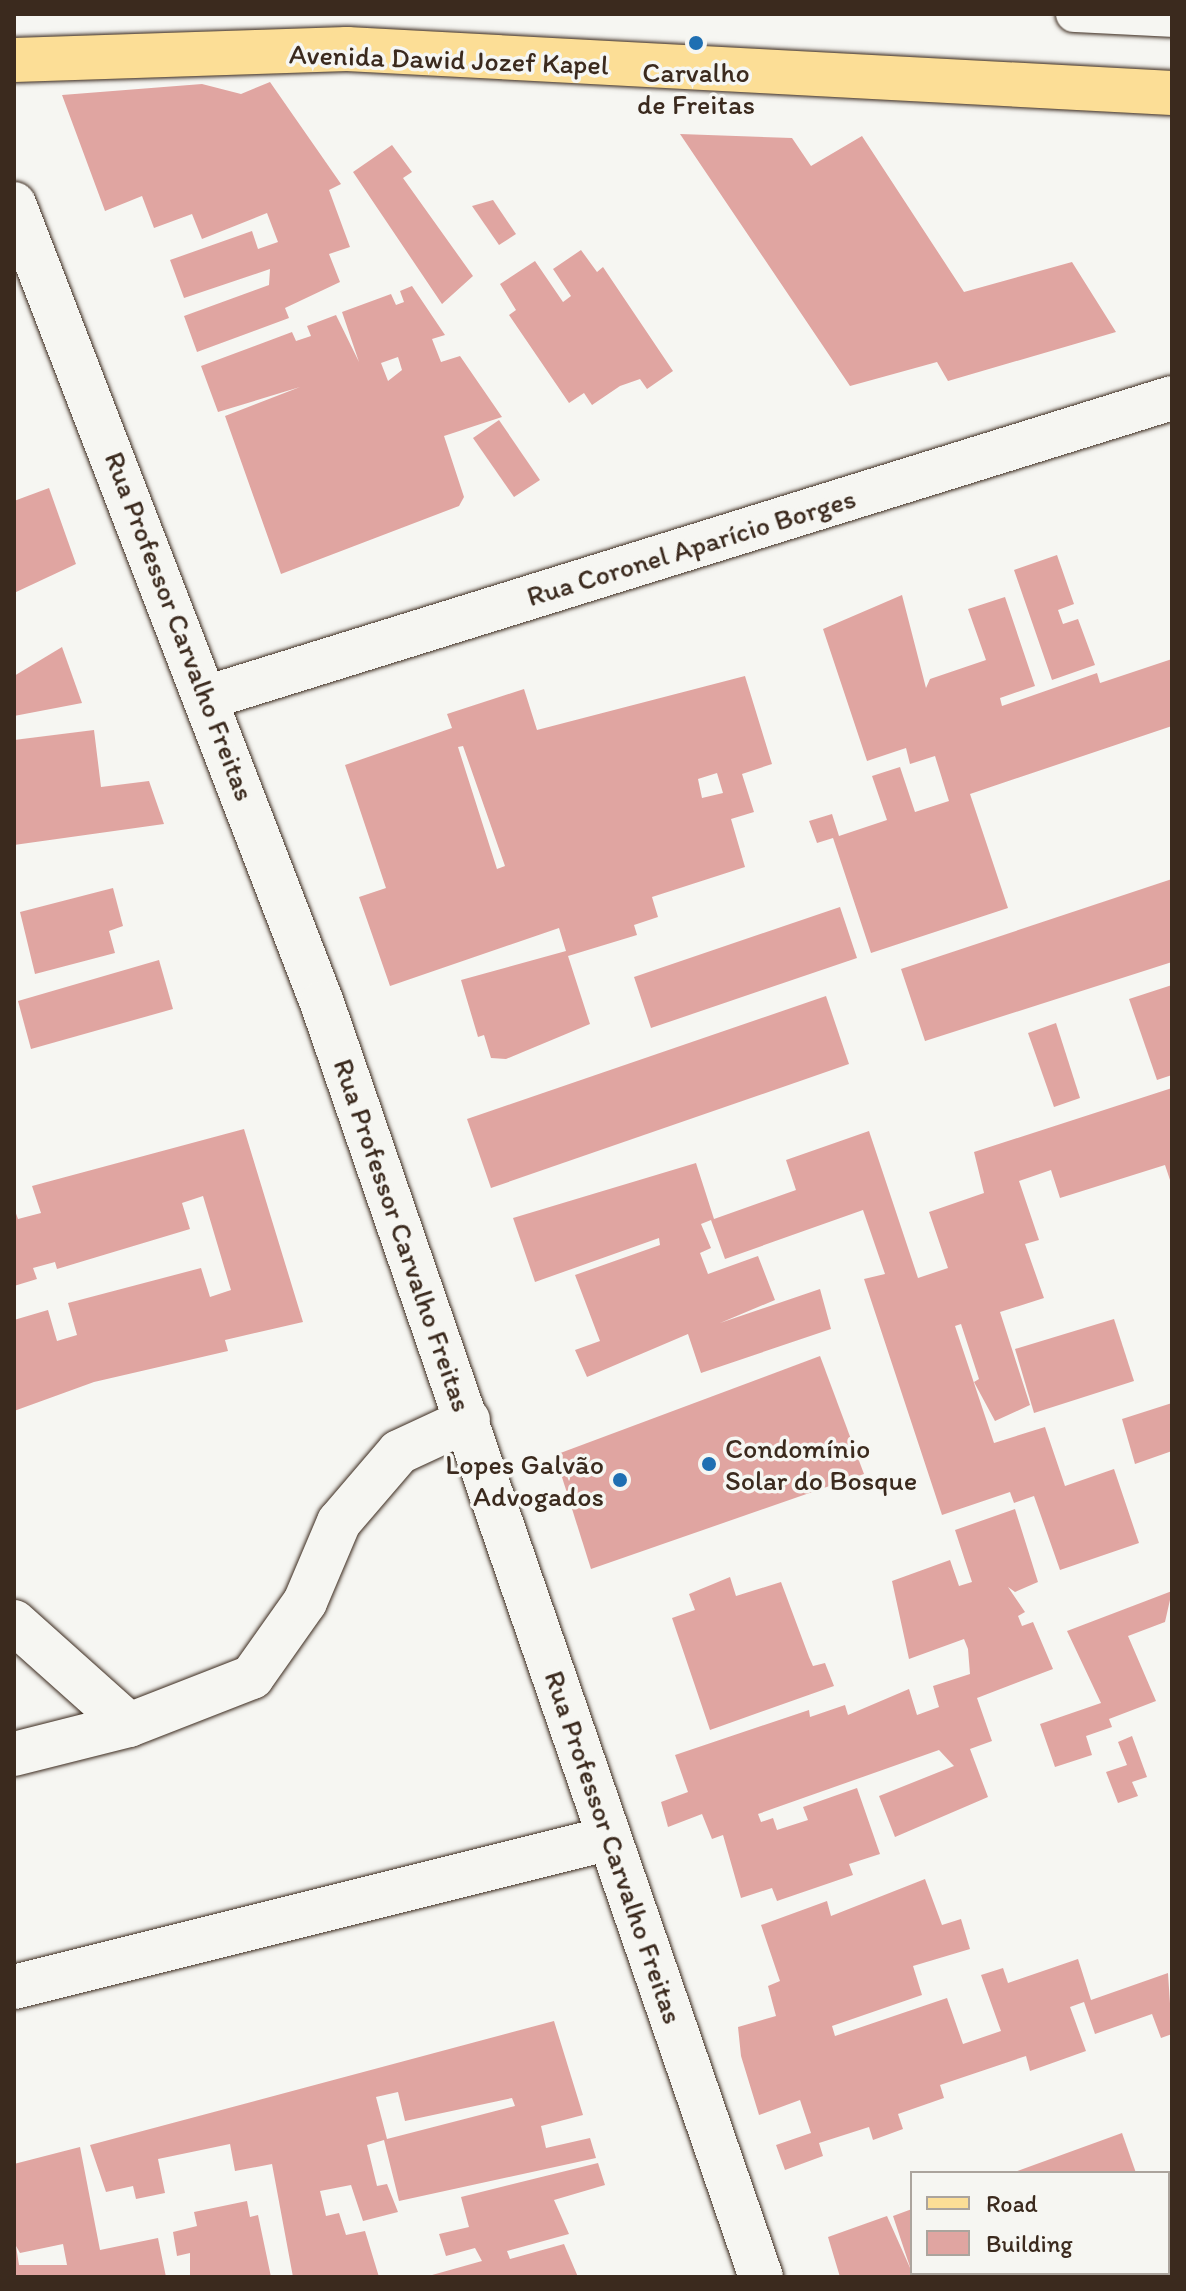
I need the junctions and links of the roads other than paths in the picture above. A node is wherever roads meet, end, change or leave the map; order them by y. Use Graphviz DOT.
graph roads {
  1 [pos="1074,14"];
  2 [pos="1172,19"];
  3 [pos="14,60"];
  4 [pos="1172,93"];
  5 [pos="14,204"];
  6 [pos="1172,398"];
  7 [pos="209,697"];
  8 [pos="468,1420"];
  9 [pos="14,1622"];
  10 [pos="129,1725"];
  11 [pos="14,1754"];
  12 [pos="610,1838"];
  13 [pos="14,1987"];
  14 [pos="761,2277"];
  1 -- 2 [label="lane"];
  3 -- 4 [label="main road, Avenida Dawid Jozef Kapel"];
  5 -- 7 [label="street, Rua Professor Carvalho Freitas"];
  6 -- 7 [label="street, Rua Coronel Aparício Borges"];
  7 -- 8 [label="street, Rua Professor Carvalho Freitas"];
  8 -- 10 [label="street"];
  8 -- 12 [label="street, Rua Professor Carvalho Freitas"];
  9 -- 10 [label="street"];
  10 -- 11 [label="street"];
  12 -- 13 [label="street"];
  12 -- 14 [label="street, Rua Professor Carvalho Freitas"];
}
